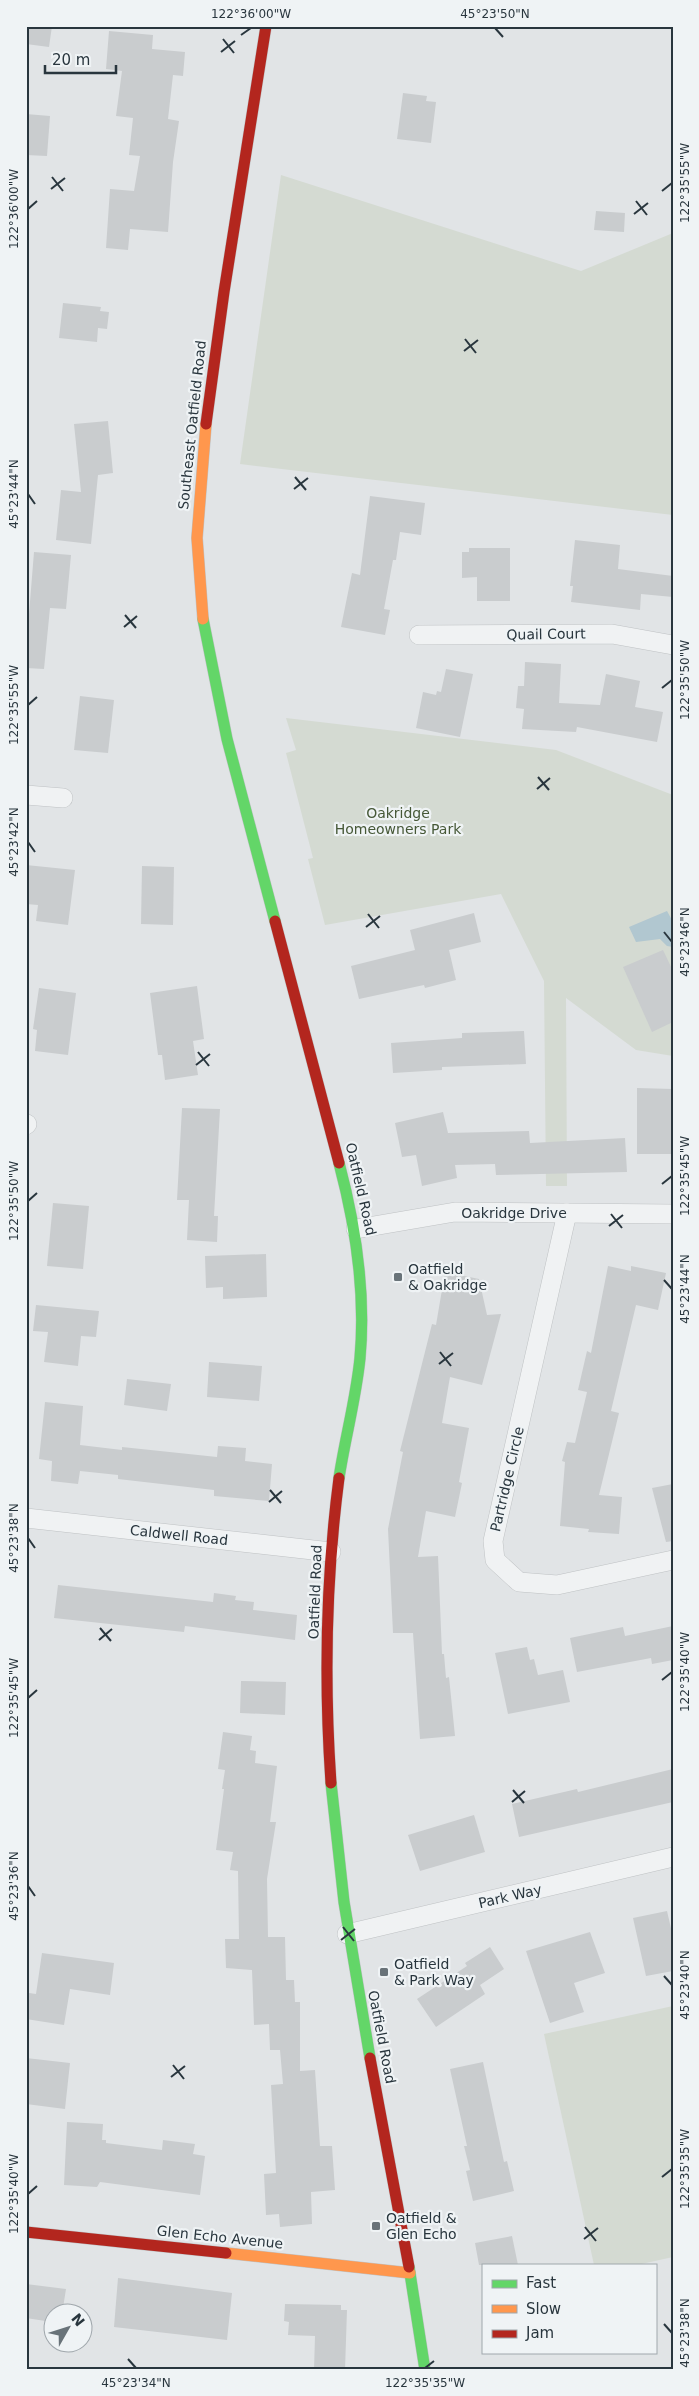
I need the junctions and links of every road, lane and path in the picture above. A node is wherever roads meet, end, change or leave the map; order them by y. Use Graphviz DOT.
graph roads {
  1 [pos="266,26"];
  2 [pos="419,635"];
  3 [pos="673,645"];
  4 [pos="26,794"];
  5 [pos="62,798"];
  6 [pos="250,825"];
  7 [pos="567,1213"];
  8 [pos="673,1214"];
  9 [pos="356,1229"];
  10 [pos="26,1518"];
  11 [pos="331,1552"];
  12 [pos="673,1560"];
  13 [pos="673,1857"];
  14 [pos="348,1934"];
  15 [pos="26,2232"];
  16 [pos="410,2272"];
  17 [pos="425,2370"];
  1 -- 6 [label="main road, Southeast Oatfield Road"];
  2 -- 3 [label="street, Quail Court"];
  4 -- 5 [label="street"];
  6 -- 9 [label="main road, Oatfield Road"];
  7 -- 8 [label="street, Oakridge Drive"];
  7 -- 9 [label="street, Oakridge Drive"];
  7 -- 12 [label="street, Partridge Circle"];
  9 -- 11 [label="main road, Oatfield Road"];
  10 -- 11 [label="street, Caldwell Road"];
  11 -- 14 [label="main road, Oatfield Road"];
  13 -- 14 [label="street, Park Way"];
  14 -- 16 [label="main road, Oatfield Road"];
  15 -- 16 [label="main road, Glen Echo Avenue"];
  16 -- 17 [label="main road, Oatfield Road"];
}
